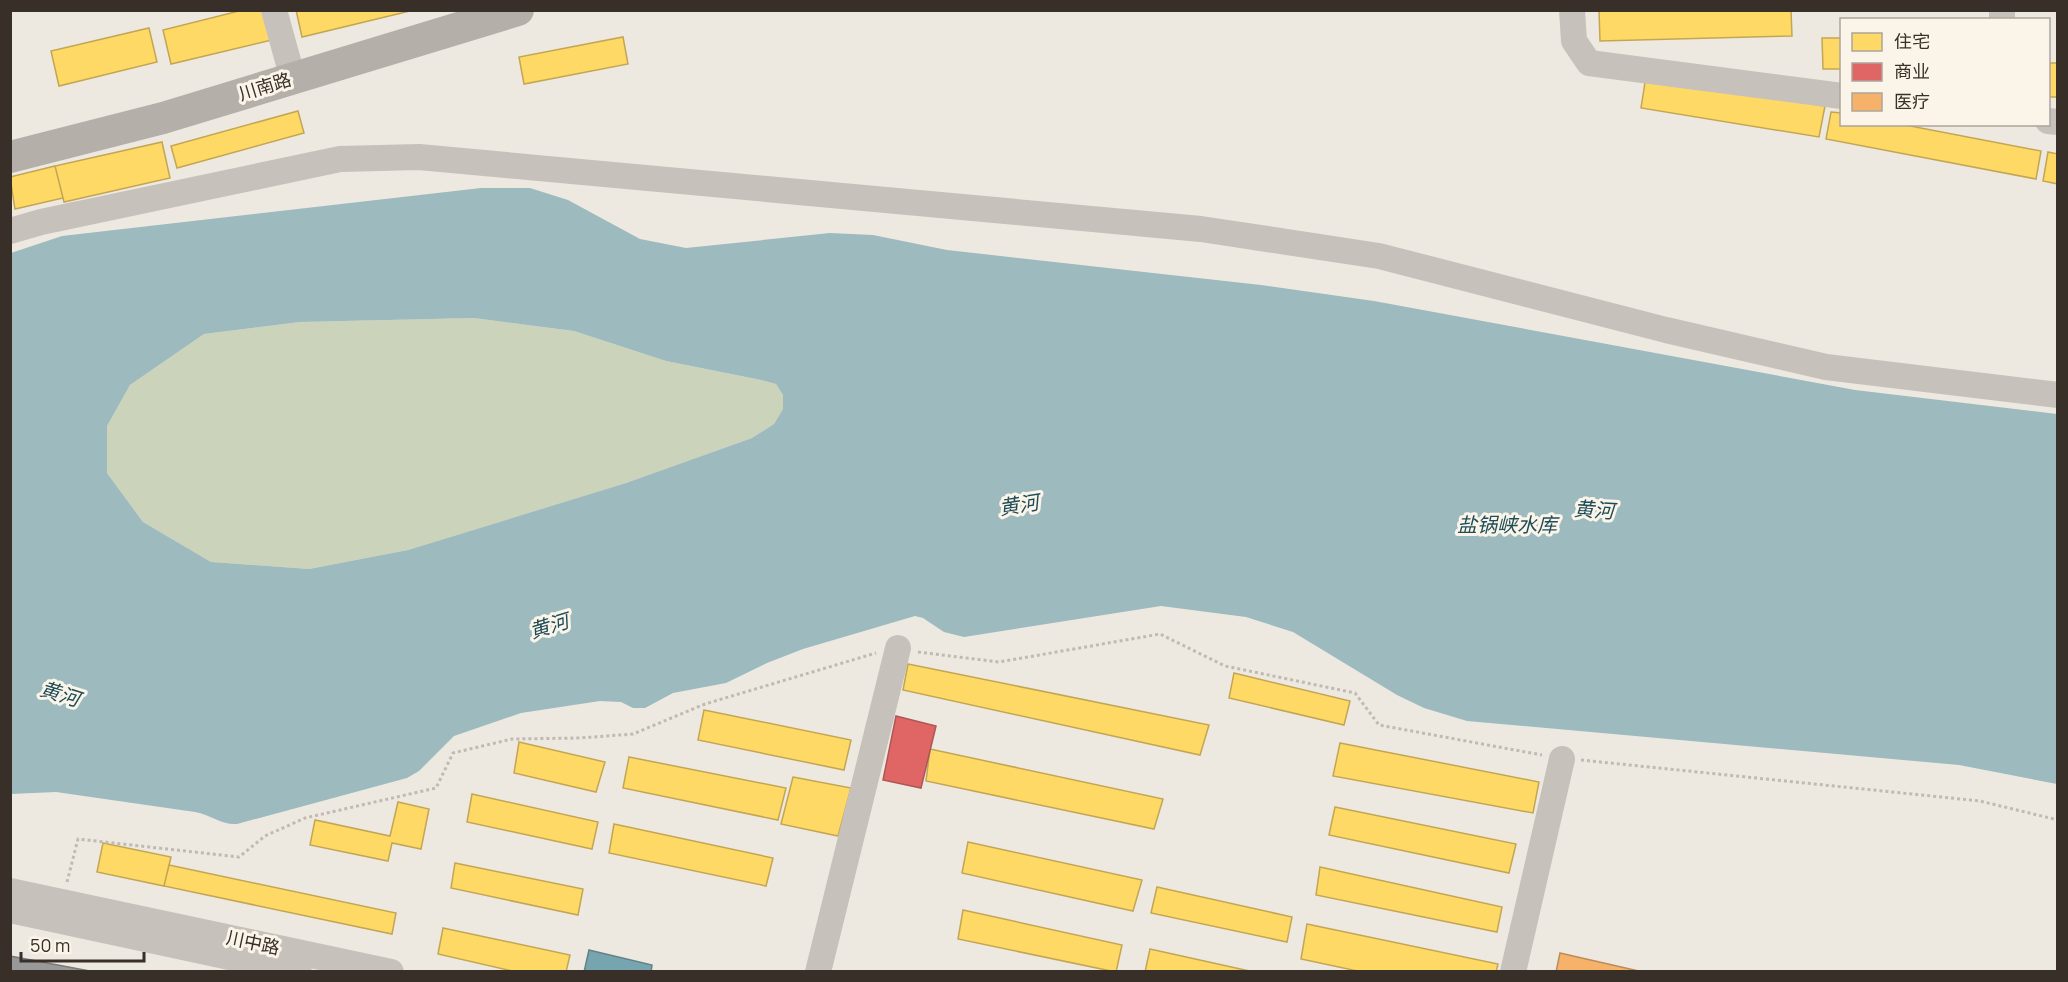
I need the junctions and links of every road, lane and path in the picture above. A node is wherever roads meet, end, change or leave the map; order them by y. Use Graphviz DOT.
graph roads {
  1 [pos="274,10"];
  2 [pos="518,10"];
  3 [pos="1572,10"];
  4 [pos="293,79"];
  5 [pos="1840,96"];
  6 [pos="10,157"];
  7 [pos="10,231"];
  8 [pos="2058,395"];
  9 [pos="898,648"];
  10 [pos="1562,759"];
  11 [pos="2058,820"];
  12 [pos="10,891"];
  13 [pos="62,902"];
  14 [pos="10,910"];
  15 [pos="299,972"];
  16 [pos="391,972"];
  17 [pos="818,972"];
  18 [pos="1513,972"];
  1 -- 4 [label="street"];
  2 -- 4 [label="main road, 川南路"];
  3 -- 5 [label="street"];
  4 -- 6 [label="main road, 川南路"];
  7 -- 8 [label="street"];
  9 -- 10 [label="path"];
  9 -- 13 [label="path"];
  9 -- 17 [label="street"];
  10 -- 11 [label="path"];
  10 -- 18 [label="street"];
  12 -- 13 [label="street, 川中路"];
  13 -- 16 [label="street, 川中路"];
  14 -- 15 [label="street, 川中路"];
}
